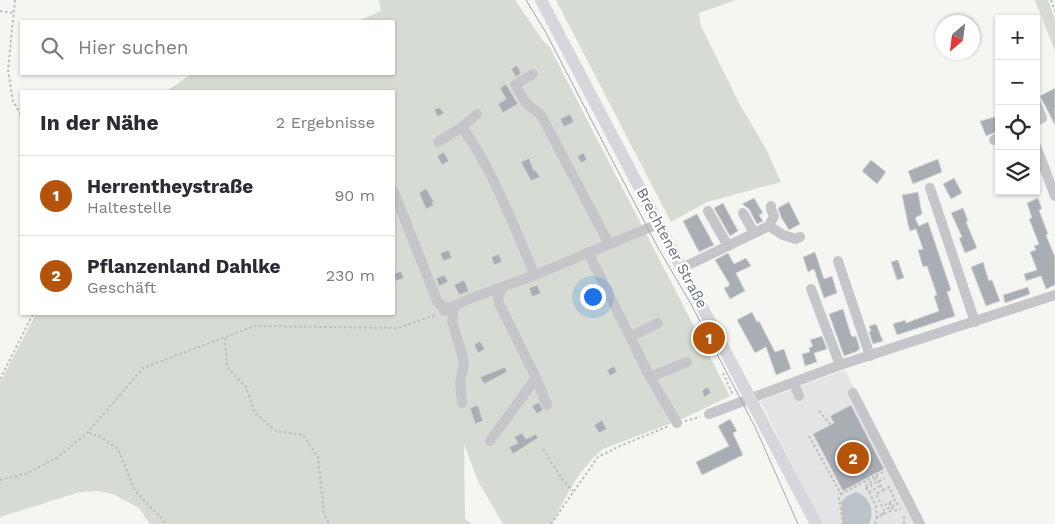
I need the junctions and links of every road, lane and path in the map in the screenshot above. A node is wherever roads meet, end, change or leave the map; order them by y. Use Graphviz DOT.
graph roads {
  1 [pos="15,0"];
  2 [pos="541,0"];
  3 [pos="1051,0"];
  4 [pos="0,11"];
  5 [pos="1055,11"];
  6 [pos="14,13"];
  7 [pos="533,74"];
  8 [pos="20,113"];
  9 [pos="477,114"];
  10 [pos="462,127"];
  11 [pos="438,142"];
  12 [pos="1038,150"];
  13 [pos="930,188"];
  14 [pos="395,195"];
  15 [pos="1055,196"];
  16 [pos="771,206"];
  17 [pos="708,211"];
  18 [pos="743,213"];
  19 [pos="658,224"];
  20 [pos="769,226"];
  21 [pos="754,234"];
  22 [pos="800,237"];
  23 [pos="609,244"];
  24 [pos="728,246"];
  25 [pos="588,252"];
  26 [pos="838,261"];
  27 [pos="682,268"];
  28 [pos="535,275"];
  29 [pos="503,287"];
  30 [pos="811,289"];
  31 [pos="1055,295"];
  32 [pos="449,309"];
  33 [pos="32,315"];
  34 [pos="975,322"];
  35 [pos="658,323"];
  36 [pos="630,337"];
  37 [pos="225,338"];
  38 [pos="870,356"];
  39 [pos="687,362"];
  40 [pos="840,365"];
  41 [pos="723,373"];
  42 [pos="536,378"];
  43 [pos="650,378"];
  44 [pos="0,379"];
  45 [pos="794,383"];
  46 [pos="853,393"];
  47 [pos="799,396"];
  48 [pos="750,399"];
  49 [pos="462,403"];
  50 [pos="736,404"];
  51 [pos="547,405"];
  52 [pos="819,411"];
  53 [pos="709,414"];
  54 [pos="677,423"];
  55 [pos="831,425"];
  56 [pos="88,432"];
  57 [pos="810,436"];
  58 [pos="490,442"];
  59 [pos="820,447"];
  60 [pos="543,449"];
  61 [pos="817,449"];
  62 [pos="884,472"];
  63 [pos="890,476"];
  64 [pos="877,479"];
  65 [pos="0,480"];
  66 [pos="864,484"];
  67 [pos="887,484"];
  68 [pos="881,486"];
  69 [pos="874,489"];
  70 [pos="883,490"];
  71 [pos="573,491"];
  72 [pos="869,492"];
  73 [pos="841,494"];
  74 [pos="876,494"];
  75 [pos="871,496"];
  76 [pos="878,498"];
  77 [pos="874,501"];
  78 [pos="881,502"];
  79 [pos="902,502"];
  80 [pos="889,503"];
  81 [pos="876,506"];
  82 [pos="882,506"];
  83 [pos="891,507"];
  84 [pos="904,508"];
  85 [pos="882,511"];
  86 [pos="883,515"];
  87 [pos="877,517"];
  88 [pos="167,524"];
  89 [pos="329,524"];
  90 [pos="551,524"];
  91 [pos="816,524"];
  92 [pos="842,524"];
  93 [pos="875,524"];
  94 [pos="904,524"];
  95 [pos="920,524"];
  1 -- 6 [label="path"];
  2 -- 19 [label="main road, Brechtener Straße"];
  3 -- 5 [label="path"];
  4 -- 6 [label="path"];
  6 -- 8 [label="path"];
  7 -- 23 [label="street"];
  9 -- 10 [label="street"];
  10 -- 11 [label="street"];
  10 -- 28 [label="street"];
  12 -- 15 [label="street"];
  13 -- 34 [label="street"];
  14 -- 32 [label="street"];
  16 -- 20 [label="street"];
  17 -- 24 [label="street"];
  18 -- 21 [label="street"];
  19 -- 23 [label="street"];
  19 -- 27 [label="main road, Brechtener Straße"];
  20 -- 21 [label="street"];
  20 -- 22 [label="street"];
  21 -- 24 [label="street"];
  23 -- 25 [label="street"];
  24 -- 27 [label="street"];
  25 -- 28 [label="street"];
  25 -- 36 [label="street"];
  26 -- 38 [label="street"];
  27 -- 48 [label="main road, Brechtener Straße"];
  28 -- 29 [label="street"];
  29 -- 32 [label="street"];
  29 -- 42 [label="street"];
  30 -- 40 [label="street"];
  31 -- 34 [label="street"];
  32 -- 37 [label="path"];
  32 -- 49 [label="street"];
  33 -- 44 [label="path"];
  34 -- 38 [label="street"];
  35 -- 36 [label="street"];
  36 -- 43 [label="street"];
  37 -- 56 [label="path"];
  37 -- 89 [label="path"];
  38 -- 40 [label="street"];
  39 -- 43 [label="street"];
  40 -- 45 [label="street"];
  41 -- 50 [label="path"];
  42 -- 51 [label="street"];
  42 -- 58 [label="street"];
  43 -- 54 [label="street"];
  45 -- 47 [label="street"];
  45 -- 48 [label="street"];
  46 -- 95 [label="street"];
  48 -- 50 [label="street"];
  48 -- 91 [label="main road, Brechtener Straße"];
  50 -- 53 [label="street"];
  52 -- 55 [label="path"];
  53 -- 54 [label="path"];
  54 -- 71 [label="path"];
  56 -- 65 [label="path"];
  56 -- 88 [label="path"];
  57 -- 61 [label="path"];
  59 -- 61 [label="path"];
  60 -- 71 [label="path"];
  61 -- 73 [label="path"];
  62 -- 64 [label="path"];
  63 -- 64 [label="path"];
  64 -- 66 [label="path"];
  64 -- 66 [label="path"];
  64 -- 68 [label="path"];
  66 -- 72 [label="path"];
  66 -- 73 [label="path"];
  67 -- 68 [label="path"];
  68 -- 69 [label="path"];
  68 -- 70 [label="path"];
  69 -- 72 [label="path"];
  69 -- 74 [label="path"];
  70 -- 74 [label="path"];
  70 -- 80 [label="path"];
  71 -- 90 [label="path"];
  72 -- 75 [label="path"];
  73 -- 92 [label="path"];
  74 -- 75 [label="path"];
  74 -- 76 [label="path"];
  75 -- 77 [label="path"];
  76 -- 77 [label="path"];
  76 -- 78 [label="path"];
  77 -- 81 [label="path"];
  78 -- 81 [label="path"];
  78 -- 82 [label="path"];
  79 -- 83 [label="path"];
  80 -- 82 [label="path"];
  80 -- 83 [label="path"];
  81 -- 87 [label="path"];
  82 -- 85 [label="path"];
  83 -- 85 [label="path"];
  83 -- 86 [label="path"];
  84 -- 94 [label="path"];
  85 -- 86 [label="path"];
  86 -- 87 [label="path"];
  87 -- 93 [label="path"];
}
